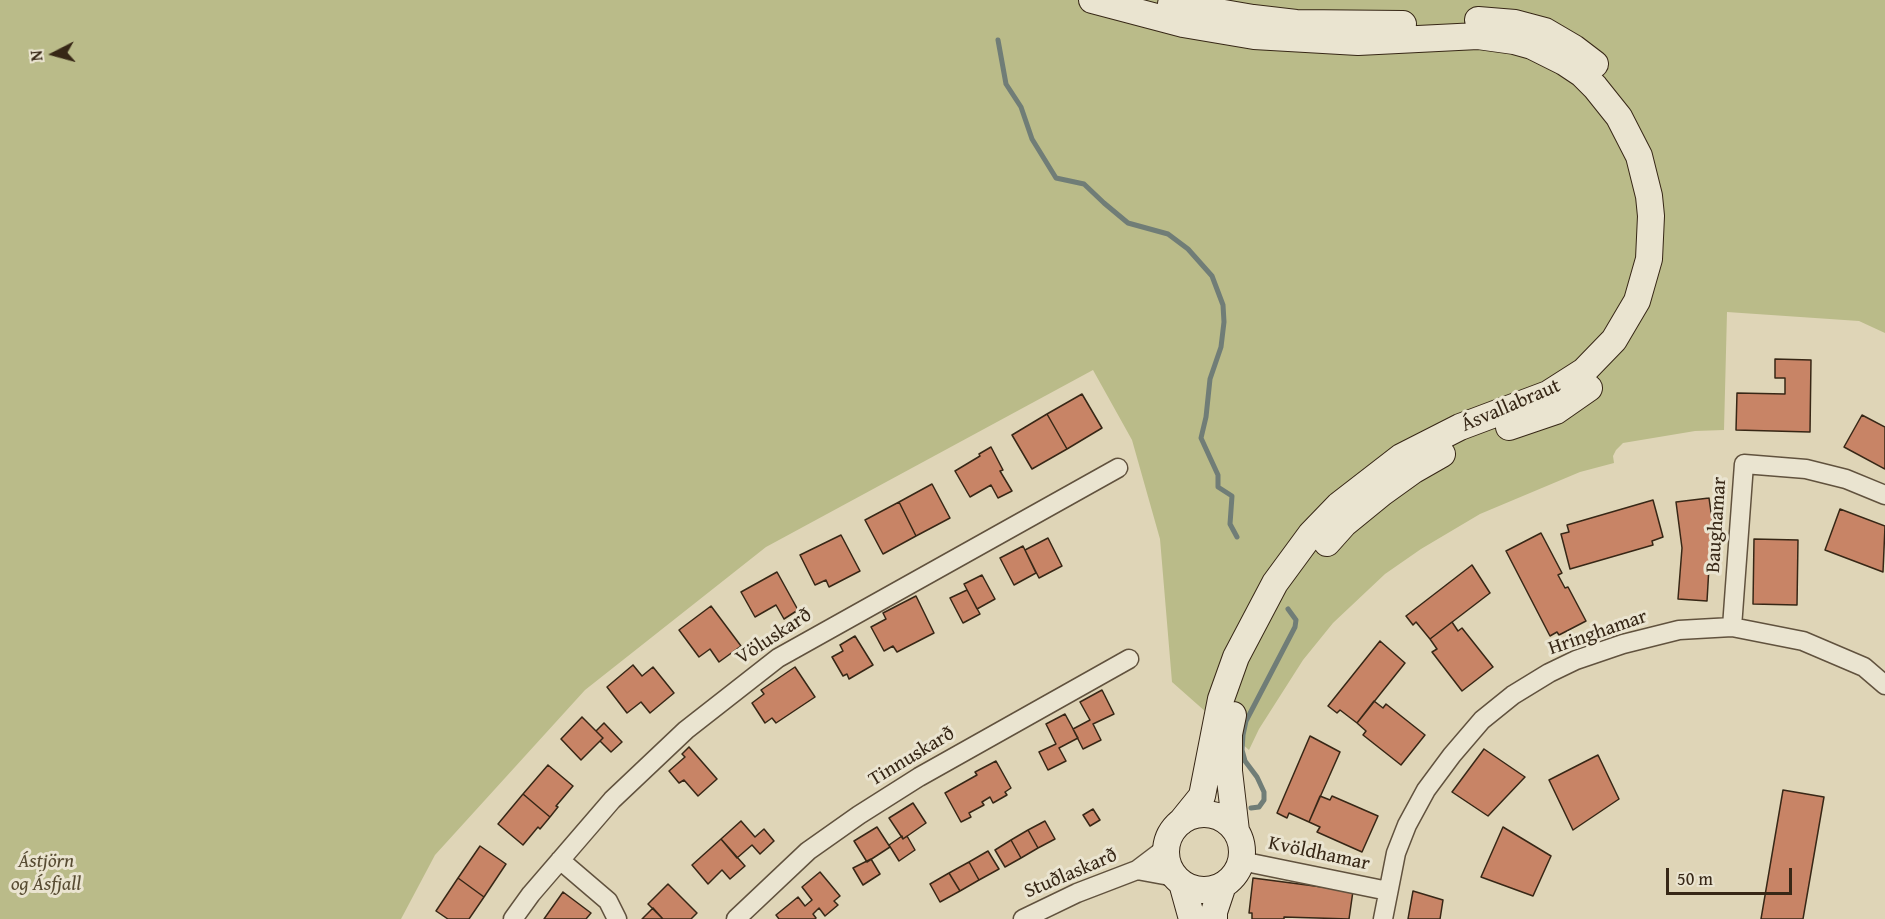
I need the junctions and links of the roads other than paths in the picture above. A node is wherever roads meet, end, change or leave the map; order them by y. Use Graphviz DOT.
graph roads {
  1 [pos="1092,0"];
  2 [pos="1156,0"];
  3 [pos="1118,468"];
  4 [pos="1885,495"];
  5 [pos="1732,627"];
  6 [pos="1129,659"];
  7 [pos="1885,685"];
  8 [pos="1181,822"];
  9 [pos="1236,831"];
  10 [pos="1166,848"];
  11 [pos="560,860"];
  12 [pos="1241,861"];
  13 [pos="1137,870"];
  14 [pos="1178,880"];
  15 [pos="1223,885"];
  16 [pos="1388,891"];
  17 [pos="513,919"];
  18 [pos="617,919"];
  19 [pos="736,919"];
  20 [pos="1023,919"];
  21 [pos="1192,919"];
  22 [pos="1214,919"];
  23 [pos="1383,919"];
  1 -- 8 [label="main road, Ásvallabraut"];
  2 -- 9 [label="main road, Ásvallabraut"];
  3 -- 11 [label="street, Völuskarð"];
  4 -- 5 [label="street, Baughamar"];
  5 -- 7 [label="street, Hringhamar"];
  5 -- 16 [label="street, Hringhamar"];
  6 -- 19 [label="street, Tinnuskarð"];
  8 -- 9 [label="main road"];
  8 -- 10 [label="main road"];
  9 -- 12 [label="main road"];
  10 -- 13 [label="street, Stuðlaskarð"];
  10 -- 14 [label="main road"];
  11 -- 17 [label="street, Völuskarð"];
  11 -- 18 [label="street"];
  12 -- 15 [label="main road"];
  12 -- 16 [label="street, Kvöldhamar"];
  13 -- 14 [label="street, Stuðlaskarð"];
  13 -- 20 [label="street, Stuðlaskarð"];
  14 -- 15 [label="main road"];
  14 -- 21 [label="main road"];
  15 -- 22 [label="main road"];
  16 -- 23 [label="street, Hringhamar"];
}
